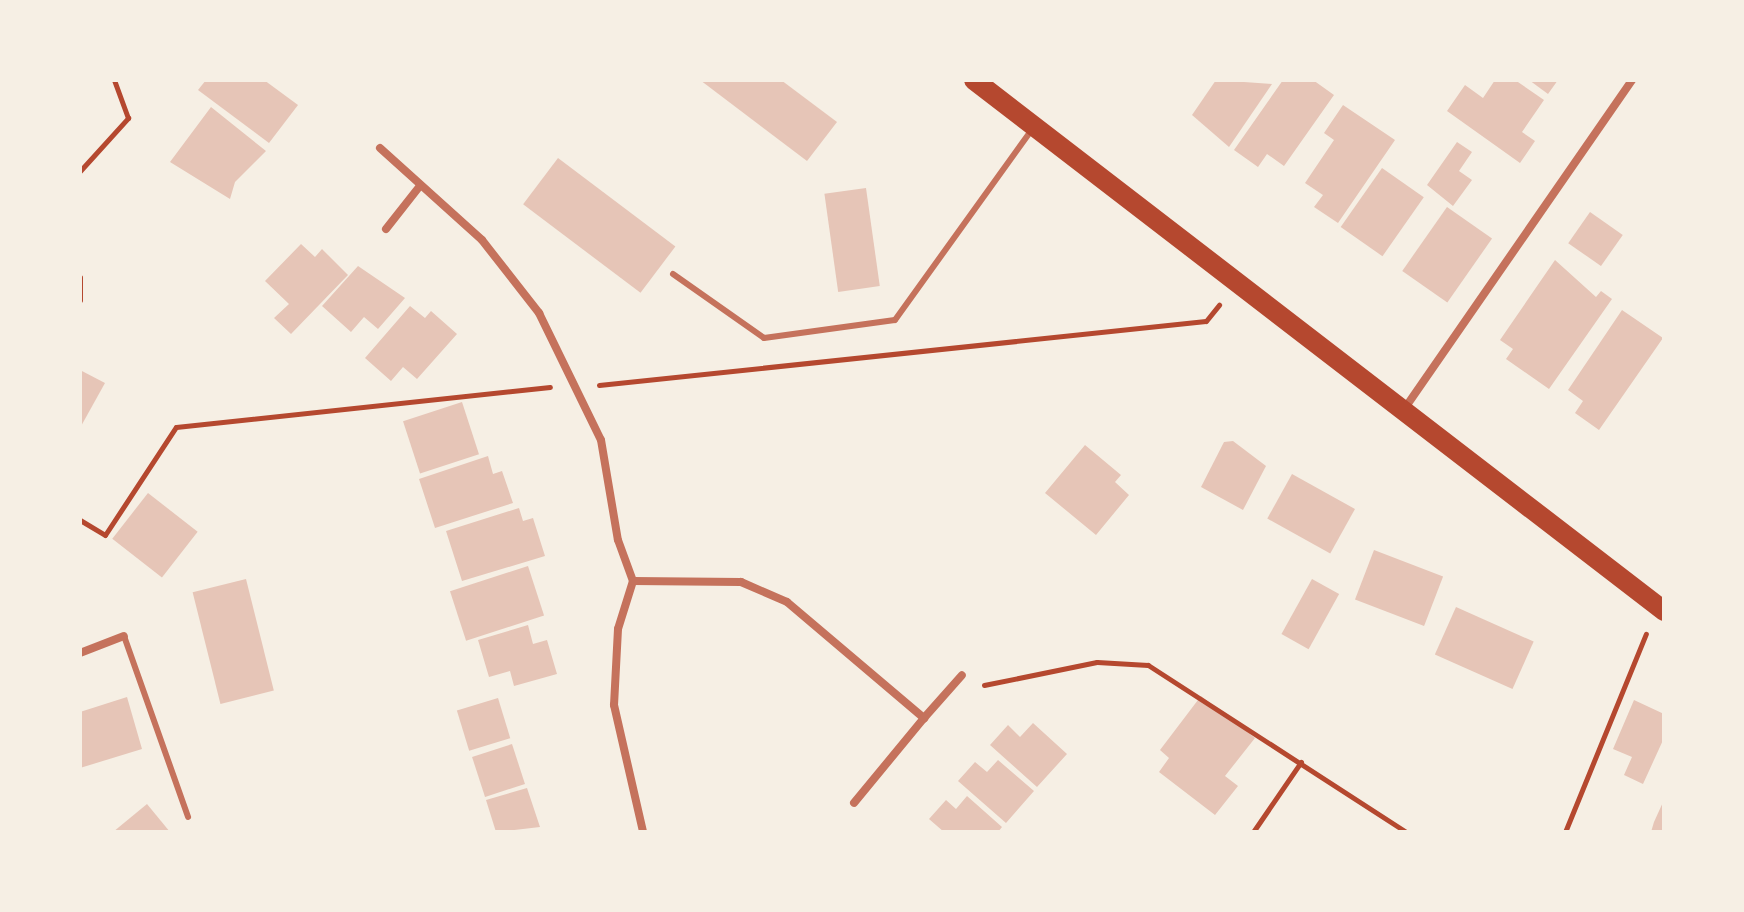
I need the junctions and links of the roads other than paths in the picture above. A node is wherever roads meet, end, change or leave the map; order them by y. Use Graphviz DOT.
graph roads {
  1 [pos="974,80"];
  2 [pos="1632,80"];
  3 [pos="1034,126"];
  4 [pos="380,148"];
  5 [pos="419,187"];
  6 [pos="386,229"];
  7 [pos="673,274"];
  8 [pos="1403,411"];
  9 [pos="633,581"];
  10 [pos="1663,610"];
  11 [pos="124,636"];
  12 [pos="80,653"];
  13 [pos="962,675"];
  14 [pos="924,718"];
  15 [pos="854,803"];
  16 [pos="188,817"];
  17 [pos="643,832"];
  1 -- 3 [label="main road"];
  2 -- 8 [label="street"];
  3 -- 7 [label="lane"];
  3 -- 8 [label="main road"];
  4 -- 5 [label="street"];
  5 -- 6 [label="street"];
  5 -- 9 [label="street"];
  8 -- 10 [label="main road"];
  9 -- 14 [label="street"];
  9 -- 17 [label="street"];
  11 -- 12 [label="street"];
  11 -- 16 [label="lane"];
  13 -- 14 [label="street"];
  14 -- 15 [label="street"];
}
